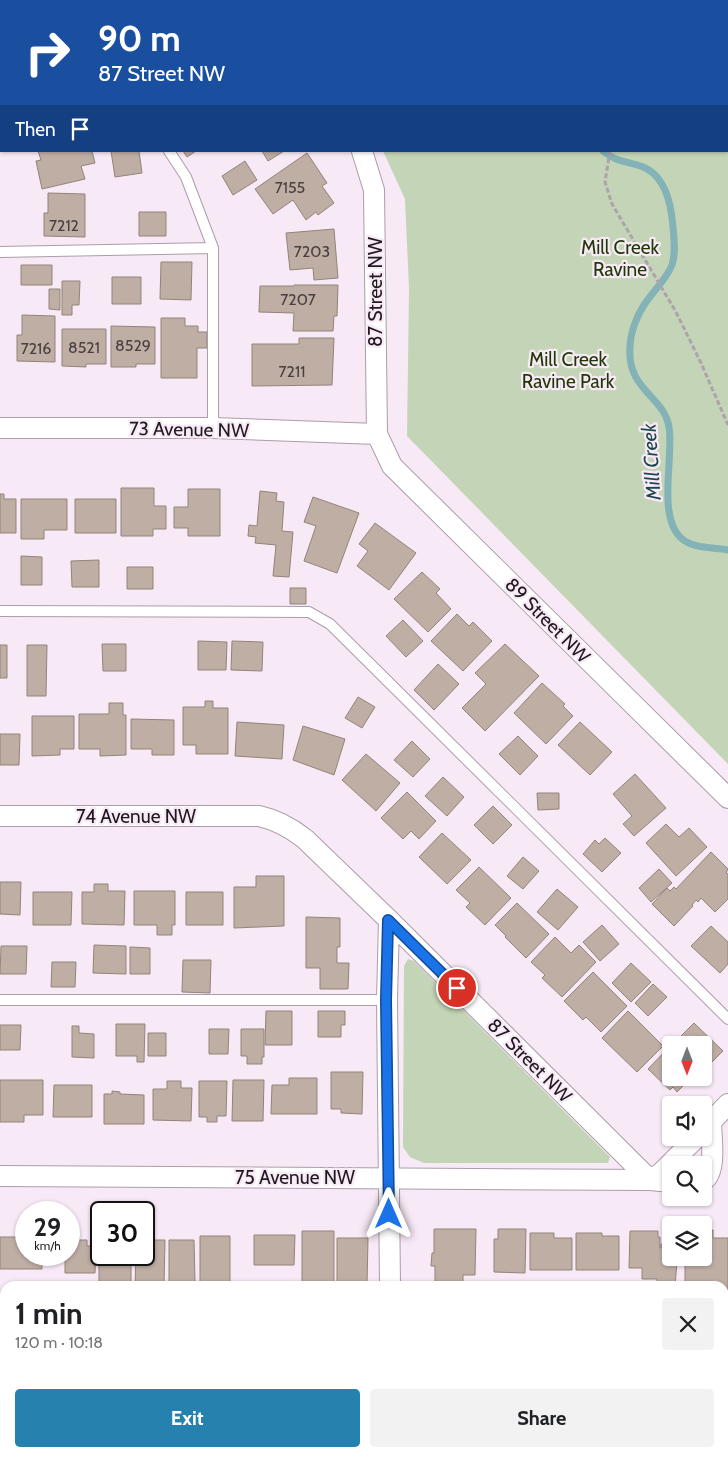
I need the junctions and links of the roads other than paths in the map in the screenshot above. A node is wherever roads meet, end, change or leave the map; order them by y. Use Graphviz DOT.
graph roads {
  1 [pos="170,152"];
  2 [pos="362,152"];
  3 [pos="213,248"];
  4 [pos="0,252"];
  5 [pos="0,428"];
  6 [pos="212,428"];
  7 [pos="377,434"];
  8 [pos="0,611"];
  9 [pos="728,798"];
  10 [pos="0,816"];
  11 [pos="272,819"];
  12 [pos="388,920"];
  13 [pos="0,1000"];
  14 [pos="386,1000"];
  15 [pos="728,1019"];
  16 [pos="728,1104"];
  17 [pos="712,1120"];
  18 [pos="688,1146"];
  19 [pos="0,1176"];
  20 [pos="389,1178"];
  21 [pos="650,1180"];
  22 [pos="662,1181"];
  23 [pos="390,1281"];
  1 -- 3 [label="lane"];
  2 -- 7 [label="street, 87 Street NW"];
  3 -- 4 [label="lane"];
  3 -- 6 [label="lane"];
  5 -- 6 [label="street, 73 Avenue NW"];
  6 -- 7 [label="street, 73 Avenue NW"];
  7 -- 9 [label="street, 89 Street NW"];
  8 -- 15 [label="lane"];
  10 -- 11 [label="street, 74 Avenue NW"];
  11 -- 12 [label="street, 87 Street NW"];
  12 -- 14 [label="street"];
  12 -- 21 [label="street, 87 Street NW"];
  13 -- 14 [label="lane"];
  14 -- 20 [label="street"];
  16 -- 17 [label="street"];
  18 -- 21 [label="street"];
  19 -- 20 [label="street, 75 Avenue NW"];
  20 -- 21 [label="street, 75 Avenue NW"];
  20 -- 23 [label="street"];
  21 -- 22 [label="street, 75 Avenue NW"];
}
